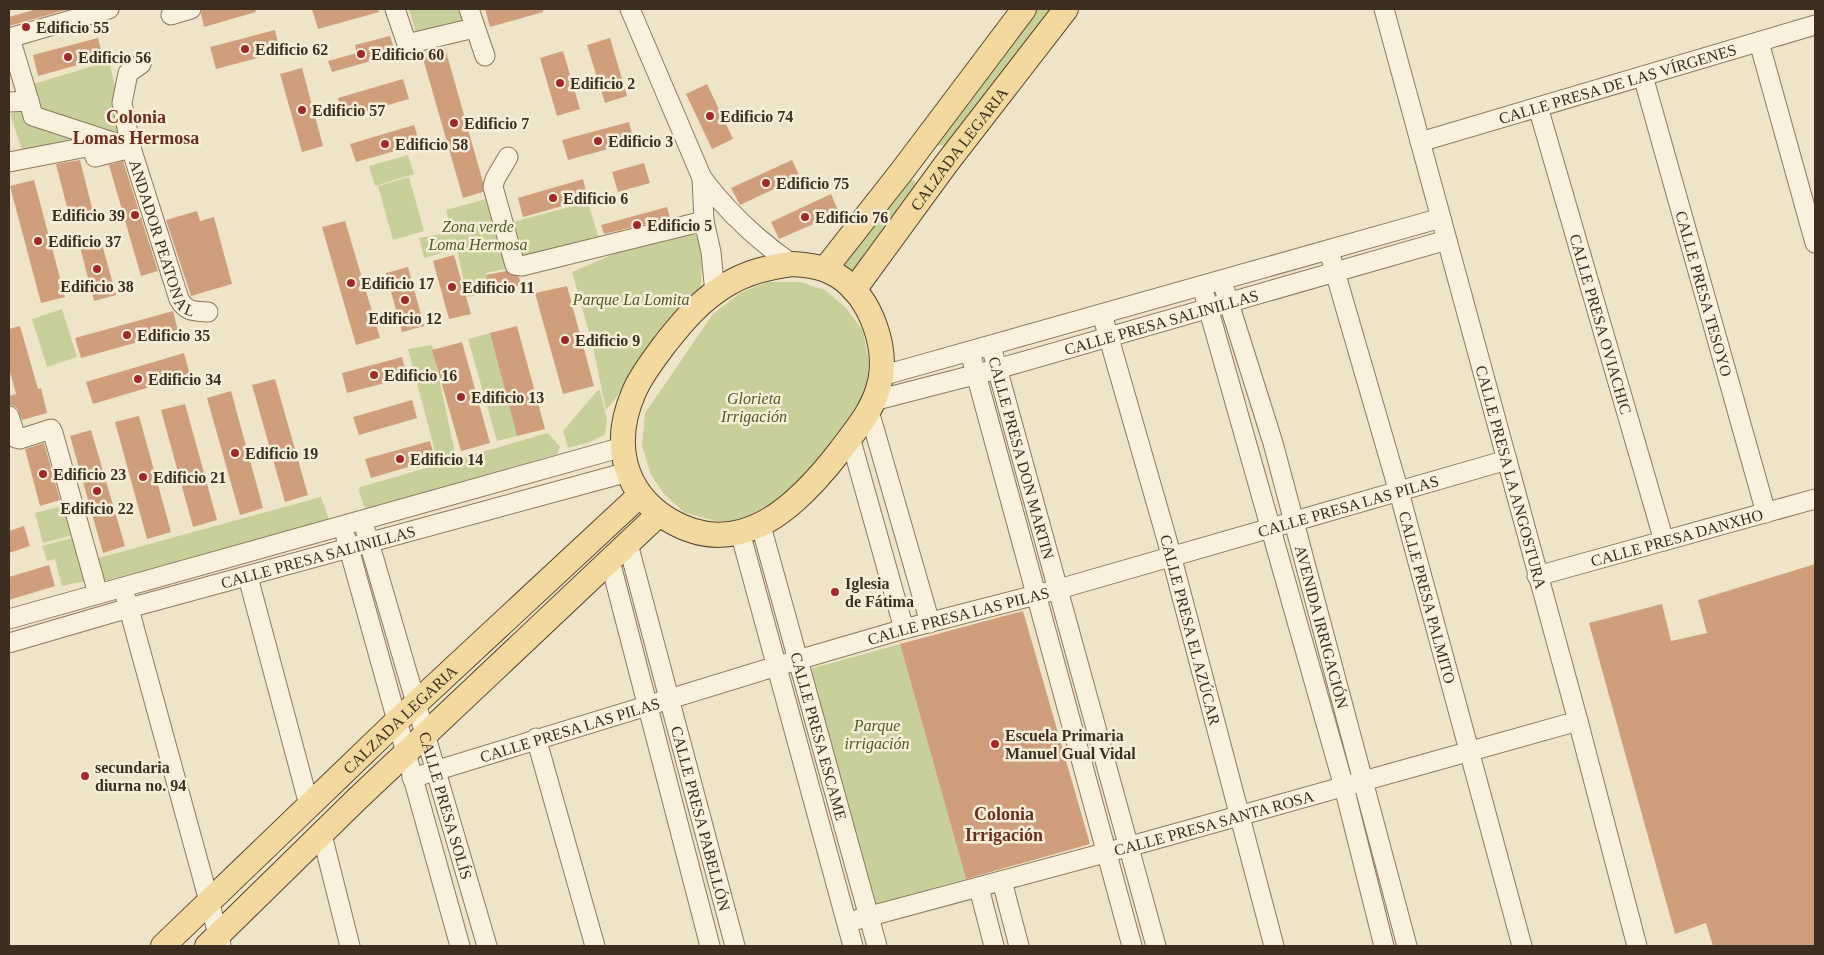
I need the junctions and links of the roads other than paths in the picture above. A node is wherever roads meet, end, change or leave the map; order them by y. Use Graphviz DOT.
graph roads {
  1 [pos="108,9"];
  2 [pos="190,9"];
  3 [pos="396,9"];
  4 [pos="468,9"];
  5 [pos="630,9"];
  6 [pos="1024,9"];
  7 [pos="1066,9"];
  8 [pos="1384,9"];
  9 [pos="172,15"];
  10 [pos="1815,25"];
  11 [pos="474,28"];
  12 [pos="9,38"];
  13 [pos="1759,42"];
  14 [pos="485,56"];
  15 [pos="141,64"];
  16 [pos="1643,76"];
  17 [pos="29,101"];
  18 [pos="9,102"];
  19 [pos="1538,107"];
  20 [pos="1420,142"];
  21 [pos="131,148"];
  22 [pos="919,149"];
  23 [pos="508,157"];
  24 [pos="9,162"];
  25 [pos="946,164"];
  26 [pos="702,178"];
  27 [pos="1441,218"];
  28 [pos="704,221"];
  29 [pos="1447,240"];
  30 [pos="1815,244"];
  31 [pos="1329,251"];
  32 [pos="792,264"];
  33 [pos="825,269"];
  34 [pos="1336,273"];
  35 [pos="1222,281"];
  36 [pos="1202,286"];
  37 [pos="854,290"];
  38 [pos="715,292"];
  39 [pos="1229,304"];
  40 [pos="1208,309"];
  41 [pos="208,312"];
  42 [pos="1102,314"];
  43 [pos="1109,338"];
  44 [pos="991,346"];
  45 [pos="970,352"];
  46 [pos="997,369"];
  47 [pos="976,375"];
  48 [pos="881,376"];
  49 [pos="871,406"];
  50 [pos="9,416"];
  51 [pos="850,437"];
  52 [pos="623,447"];
  53 [pos="1507,460"];
  54 [pos="628,472"];
  55 [pos="1399,492"];
  56 [pos="639,496"];
  57 [pos="1815,499"];
  58 [pos="1766,513"];
  59 [pos="659,514"];
  60 [pos="362,522"];
  61 [pos="1294,522"];
  62 [pos="343,527"];
  63 [pos="1272,528"];
  64 [pos="750,529"];
  65 [pos="1664,541"];
  66 [pos="370,543"];
  67 [pos="628,544"];
  68 [pos="350,548"];
  69 [pos="1172,558"];
  70 [pos="610,561"];
  71 [pos="1537,576"];
  72 [pos="248,577"];
  73 [pos="122,587"];
  74 [pos="1059,590"];
  75 [pos="98,594"];
  76 [pos="1037,595"];
  77 [pos="129,608"];
  78 [pos="9,619"];
  79 [pos="930,623"];
  80 [pos="904,629"];
  81 [pos="9,643"];
  82 [pos="797,660"];
  83 [pos="777,666"];
  84 [pos="669,698"];
  85 [pos="417,703"];
  86 [pos="647,704"];
  87 [pos="397,721"];
  88 [pos="1578,721"];
  89 [pos="426,734"];
  90 [pos="536,738"];
  91 [pos="1469,752"];
  92 [pos="405,753"];
  93 [pos="436,769"];
  94 [pos="412,778"];
  95 [pos="1363,781"];
  96 [pos="1344,787"];
  97 [pos="309,805"];
  98 [pos="1238,816"];
  99 [pos="324,843"];
  100 [pos="1127,846"];
  101 [pos="1107,852"];
  102 [pos="1002,881"];
  103 [pos="980,888"];
  104 [pos="209,902"];
  105 [pos="870,916"];
  106 [pos="848,922"];
  107 [pos="215,943"];
  108 [pos="163,946"];
  109 [pos="350,946"];
  110 [pos="460,946"];
  111 [pos="487,946"];
  112 [pos="595,946"];
  113 [pos="710,946"];
  114 [pos="736,946"];
  115 [pos="853,946"];
  116 [pos="878,946"];
  117 [pos="994,946"];
  118 [pos="1019,946"];
  119 [pos="1132,946"];
  120 [pos="1156,946"];
  121 [pos="1274,946"];
  122 [pos="1384,946"];
  123 [pos="1407,946"];
  124 [pos="1522,946"];
  125 [pos="1636,946"];
  1 -- 12 [label="street"];
  2 -- 9 [label="street"];
  3 -- 11 [label="street"];
  4 -- 11 [label="street"];
  5 -- 26 [label="street"];
  6 -- 22 [label="main road, CALZADA LEGARIA"];
  7 -- 25 [label="main road, CALZADA LEGARIA"];
  8 -- 20 [label="street, CALLE PRESA LA ANGOSTURA"];
  10 -- 13 [label="street, CALLE PRESA DE LAS VÍRGENES"];
  11 -- 14 [label="street"];
  12 -- 17 [label="street"];
  13 -- 16 [label="street, CALLE PRESA DE LAS VÍRGENES"];
  13 -- 30 [label="street"];
  15 -- 21 [label="street, ANDADOR PEATONAL"];
  16 -- 19 [label="street, CALLE PRESA DE LAS VÍRGENES"];
  16 -- 58 [label="street, CALLE PRESA TESOYO"];
  17 -- 18 [label="street"];
  17 -- 21 [label="street"];
  19 -- 20 [label="street, CALLE PRESA DE LAS VÍRGENES"];
  19 -- 65 [label="street, CALLE PRESA OVIACHIC"];
  20 -- 27 [label="street, CALLE PRESA LA ANGOSTURA"];
  21 -- 24 [label="street"];
  21 -- 41 [label="street, ANDADOR PEATONAL"];
  22 -- 25 [label="main road"];
  22 -- 33 [label="main road, CALZADA LEGARIA"];
  23 -- 28 [label="street"];
  25 -- 37 [label="main road, CALZADA LEGARIA"];
  26 -- 28 [label="street"];
  26 -- 32 [label="street"];
  27 -- 29 [label="street, CALLE PRESA LA ANGOSTURA"];
  27 -- 31 [label="street, CALLE PRESA SALINILLAS"];
  28 -- 38 [label="street"];
  29 -- 34 [label="street, CALLE PRESA SALINILLAS"];
  29 -- 53 [label="street, CALLE PRESA LA ANGOSTURA"];
  31 -- 34 [label="street, CALLE PRESA PALMITO"];
  31 -- 35 [label="street, CALLE PRESA SALINILLAS"];
  32 -- 33 [label="main road"];
  32 -- 38 [label="main road"];
  33 -- 37 [label="main road"];
  34 -- 39 [label="street, CALLE PRESA SALINILLAS"];
  34 -- 55 [label="street, CALLE PRESA PALMITO"];
  35 -- 36 [label="street, CALLE PRESA SALINILLAS"];
  35 -- 39 [label="street, AVENIDA IRRIGACIÓN"];
  36 -- 40 [label="street, AVENIDA IRRIGACIÓN"];
  36 -- 42 [label="street, CALLE PRESA SALINILLAS"];
  37 -- 48 [label="main road"];
  38 -- 52 [label="main road"];
  39 -- 40 [label="street, CALLE PRESA SALINILLAS"];
  39 -- 61 [label="street, AVENIDA IRRIGACIÓN"];
  40 -- 43 [label="street, CALLE PRESA SALINILLAS"];
  40 -- 63 [label="street, AVENIDA IRRIGACIÓN"];
  42 -- 43 [label="street, CALLE PRESA EL AZÚCAR"];
  42 -- 44 [label="street, CALLE PRESA SALINILLAS"];
  43 -- 46 [label="street, CALLE PRESA SALINILLAS"];
  43 -- 69 [label="street, CALLE PRESA EL AZÚCAR"];
  44 -- 45 [label="street, CALLE PRESA SALINILLAS"];
  44 -- 46 [label="street, CALLE PRESA DON MARTIN"];
  45 -- 47 [label="street, CALLE PRESA DON MARTIN"];
  45 -- 48 [label="street, CALLE PRESA SALINILLAS"];
  46 -- 47 [label="street, CALLE PRESA SALINILLAS"];
  46 -- 74 [label="street, CALLE PRESA DON MARTIN"];
  47 -- 49 [label="street, CALLE PRESA SALINILLAS"];
  47 -- 76 [label="street, CALLE PRESA DON MARTIN"];
  48 -- 49 [label="main road"];
  49 -- 51 [label="main road"];
  49 -- 79 [label="street"];
  50 -- 75 [label="street"];
  51 -- 64 [label="main road"];
  51 -- 80 [label="street"];
  52 -- 54 [label="main road"];
  52 -- 60 [label="street, CALLE PRESA SALINILLAS"];
  53 -- 55 [label="street, CALLE PRESA LAS PILAS"];
  53 -- 71 [label="street, CALLE PRESA LA ANGOSTURA"];
  54 -- 56 [label="main road"];
  54 -- 66 [label="street, CALLE PRESA SALINILLAS"];
  55 -- 61 [label="street, CALLE PRESA LAS PILAS"];
  55 -- 91 [label="street, CALLE PRESA PALMITO"];
  56 -- 59 [label="main road"];
  56 -- 85 [label="main road, CALZADA LEGARIA"];
  57 -- 58 [label="street, CALLE PRESA DANXHO"];
  58 -- 65 [label="street, CALLE PRESA DANXHO"];
  59 -- 64 [label="main road"];
  59 -- 67 [label="main road, CALZADA LEGARIA"];
  60 -- 62 [label="street, CALLE PRESA SALINILLAS"];
  60 -- 66 [label="street, CALLE PRESA SOLÍS"];
  61 -- 63 [label="street, CALLE PRESA LAS PILAS"];
  61 -- 95 [label="street, AVENIDA IRRIGACIÓN"];
  62 -- 68 [label="street, CALLE PRESA SOLÍS"];
  62 -- 73 [label="street, CALLE PRESA SALINILLAS"];
  63 -- 69 [label="street, CALLE PRESA LAS PILAS"];
  63 -- 96 [label="street, AVENIDA IRRIGACIÓN"];
  64 -- 82 [label="street, CALLE PRESA ESCAME"];
  64 -- 83 [label="street, CALLE PRESA ESCAME"];
  65 -- 71 [label="street, CALLE PRESA DANXHO"];
  66 -- 68 [label="street, CALLE PRESA SALINILLAS"];
  66 -- 85 [label="street, CALLE PRESA SOLÍS"];
  67 -- 70 [label="main road, CALZADA LEGARIA"];
  67 -- 84 [label="street, CALLE PRESA PABELLÓN"];
  68 -- 72 [label="street, CALLE PRESA SALINILLAS"];
  68 -- 87 [label="street, CALLE PRESA SOLÍS"];
  69 -- 74 [label="street, CALLE PRESA LAS PILAS"];
  69 -- 98 [label="street, CALLE PRESA EL AZÚCAR"];
  70 -- 86 [label="street, CALLE PRESA PABELLÓN"];
  70 -- 89 [label="main road, CALZADA LEGARIA"];
  71 -- 88 [label="street, CALLE PRESA LA ANGOSTURA"];
  72 -- 77 [label="street, CALLE PRESA SALINILLAS"];
  72 -- 97 [label="street"];
  73 -- 75 [label="street, CALLE PRESA SALINILLAS"];
  73 -- 77 [label="street"];
  74 -- 76 [label="street, CALLE PRESA LAS PILAS"];
  74 -- 100 [label="street, CALLE PRESA DON MARTIN"];
  75 -- 78 [label="street, CALLE PRESA SALINILLAS"];
  76 -- 79 [label="street, CALLE PRESA LAS PILAS"];
  76 -- 101 [label="street, CALLE PRESA DON MARTIN"];
  77 -- 81 [label="street, CALLE PRESA SALINILLAS"];
  77 -- 104 [label="street"];
  79 -- 80 [label="street, CALLE PRESA LAS PILAS"];
  80 -- 82 [label="street, CALLE PRESA LAS PILAS"];
  82 -- 83 [label="street, CALLE PRESA LAS PILAS"];
  82 -- 105 [label="street, CALLE PRESA ESCAME"];
  83 -- 84 [label="street, CALLE PRESA LAS PILAS"];
  83 -- 106 [label="street, CALLE PRESA ESCAME"];
  84 -- 86 [label="street, CALLE PRESA LAS PILAS"];
  84 -- 114 [label="street, CALLE PRESA PABELLÓN"];
  85 -- 87 [label="main road, CALZADA LEGARIA"];
  85 -- 89 [label="street, CALLE PRESA SOLÍS"];
  86 -- 90 [label="street, CALLE PRESA LAS PILAS"];
  86 -- 113 [label="street, CALLE PRESA PABELLÓN"];
  87 -- 92 [label="street, CALLE PRESA SOLÍS"];
  87 -- 97 [label="main road, CALZADA LEGARIA"];
  88 -- 91 [label="street, CALLE PRESA SANTA ROSA"];
  88 -- 125 [label="street, CALLE PRESA LA ANGOSTURA"];
  89 -- 92 [label="main road, CALZADA LEGARIA"];
  89 -- 93 [label="street, CALLE PRESA SOLÍS"];
  90 -- 93 [label="street, CALLE PRESA LAS PILAS"];
  90 -- 112 [label="street"];
  91 -- 95 [label="street, CALLE PRESA SANTA ROSA"];
  91 -- 124 [label="street, CALLE PRESA PALMITO"];
  92 -- 94 [label="street, CALLE PRESA SOLÍS"];
  92 -- 99 [label="main road, CALZADA LEGARIA"];
  93 -- 94 [label="street, CALLE PRESA LAS PILAS"];
  93 -- 111 [label="street, CALLE PRESA SOLÍS"];
  94 -- 110 [label="street, CALLE PRESA SOLÍS"];
  95 -- 96 [label="street, CALLE PRESA SANTA ROSA"];
  95 -- 123 [label="street, AVENIDA IRRIGACIÓN"];
  96 -- 98 [label="street, CALLE PRESA SANTA ROSA"];
  96 -- 122 [label="street, AVENIDA IRRIGACIÓN"];
  97 -- 104 [label="main road, CALZADA LEGARIA"];
  98 -- 100 [label="street, CALLE PRESA SANTA ROSA"];
  98 -- 121 [label="street, CALLE PRESA EL AZÚCAR"];
  99 -- 107 [label="main road, CALZADA LEGARIA"];
  99 -- 109 [label="street"];
  100 -- 101 [label="street, CALLE PRESA SANTA ROSA"];
  100 -- 120 [label="street, CALLE PRESA DON MARTIN"];
  101 -- 102 [label="street, CALLE PRESA SANTA ROSA"];
  101 -- 119 [label="street, CALLE PRESA DON MARTIN"];
  102 -- 103 [label="street, CALLE PRESA SANTA ROSA"];
  102 -- 118 [label="street"];
  103 -- 105 [label="street, CALLE PRESA SANTA ROSA"];
  103 -- 117 [label="street"];
  104 -- 107 [label="street"];
  104 -- 108 [label="main road, CALZADA LEGARIA"];
  105 -- 106 [label="street, CALLE PRESA SANTA ROSA"];
  105 -- 116 [label="street, CALLE PRESA ESCAME"];
  106 -- 115 [label="street, CALLE PRESA ESCAME"];
}
